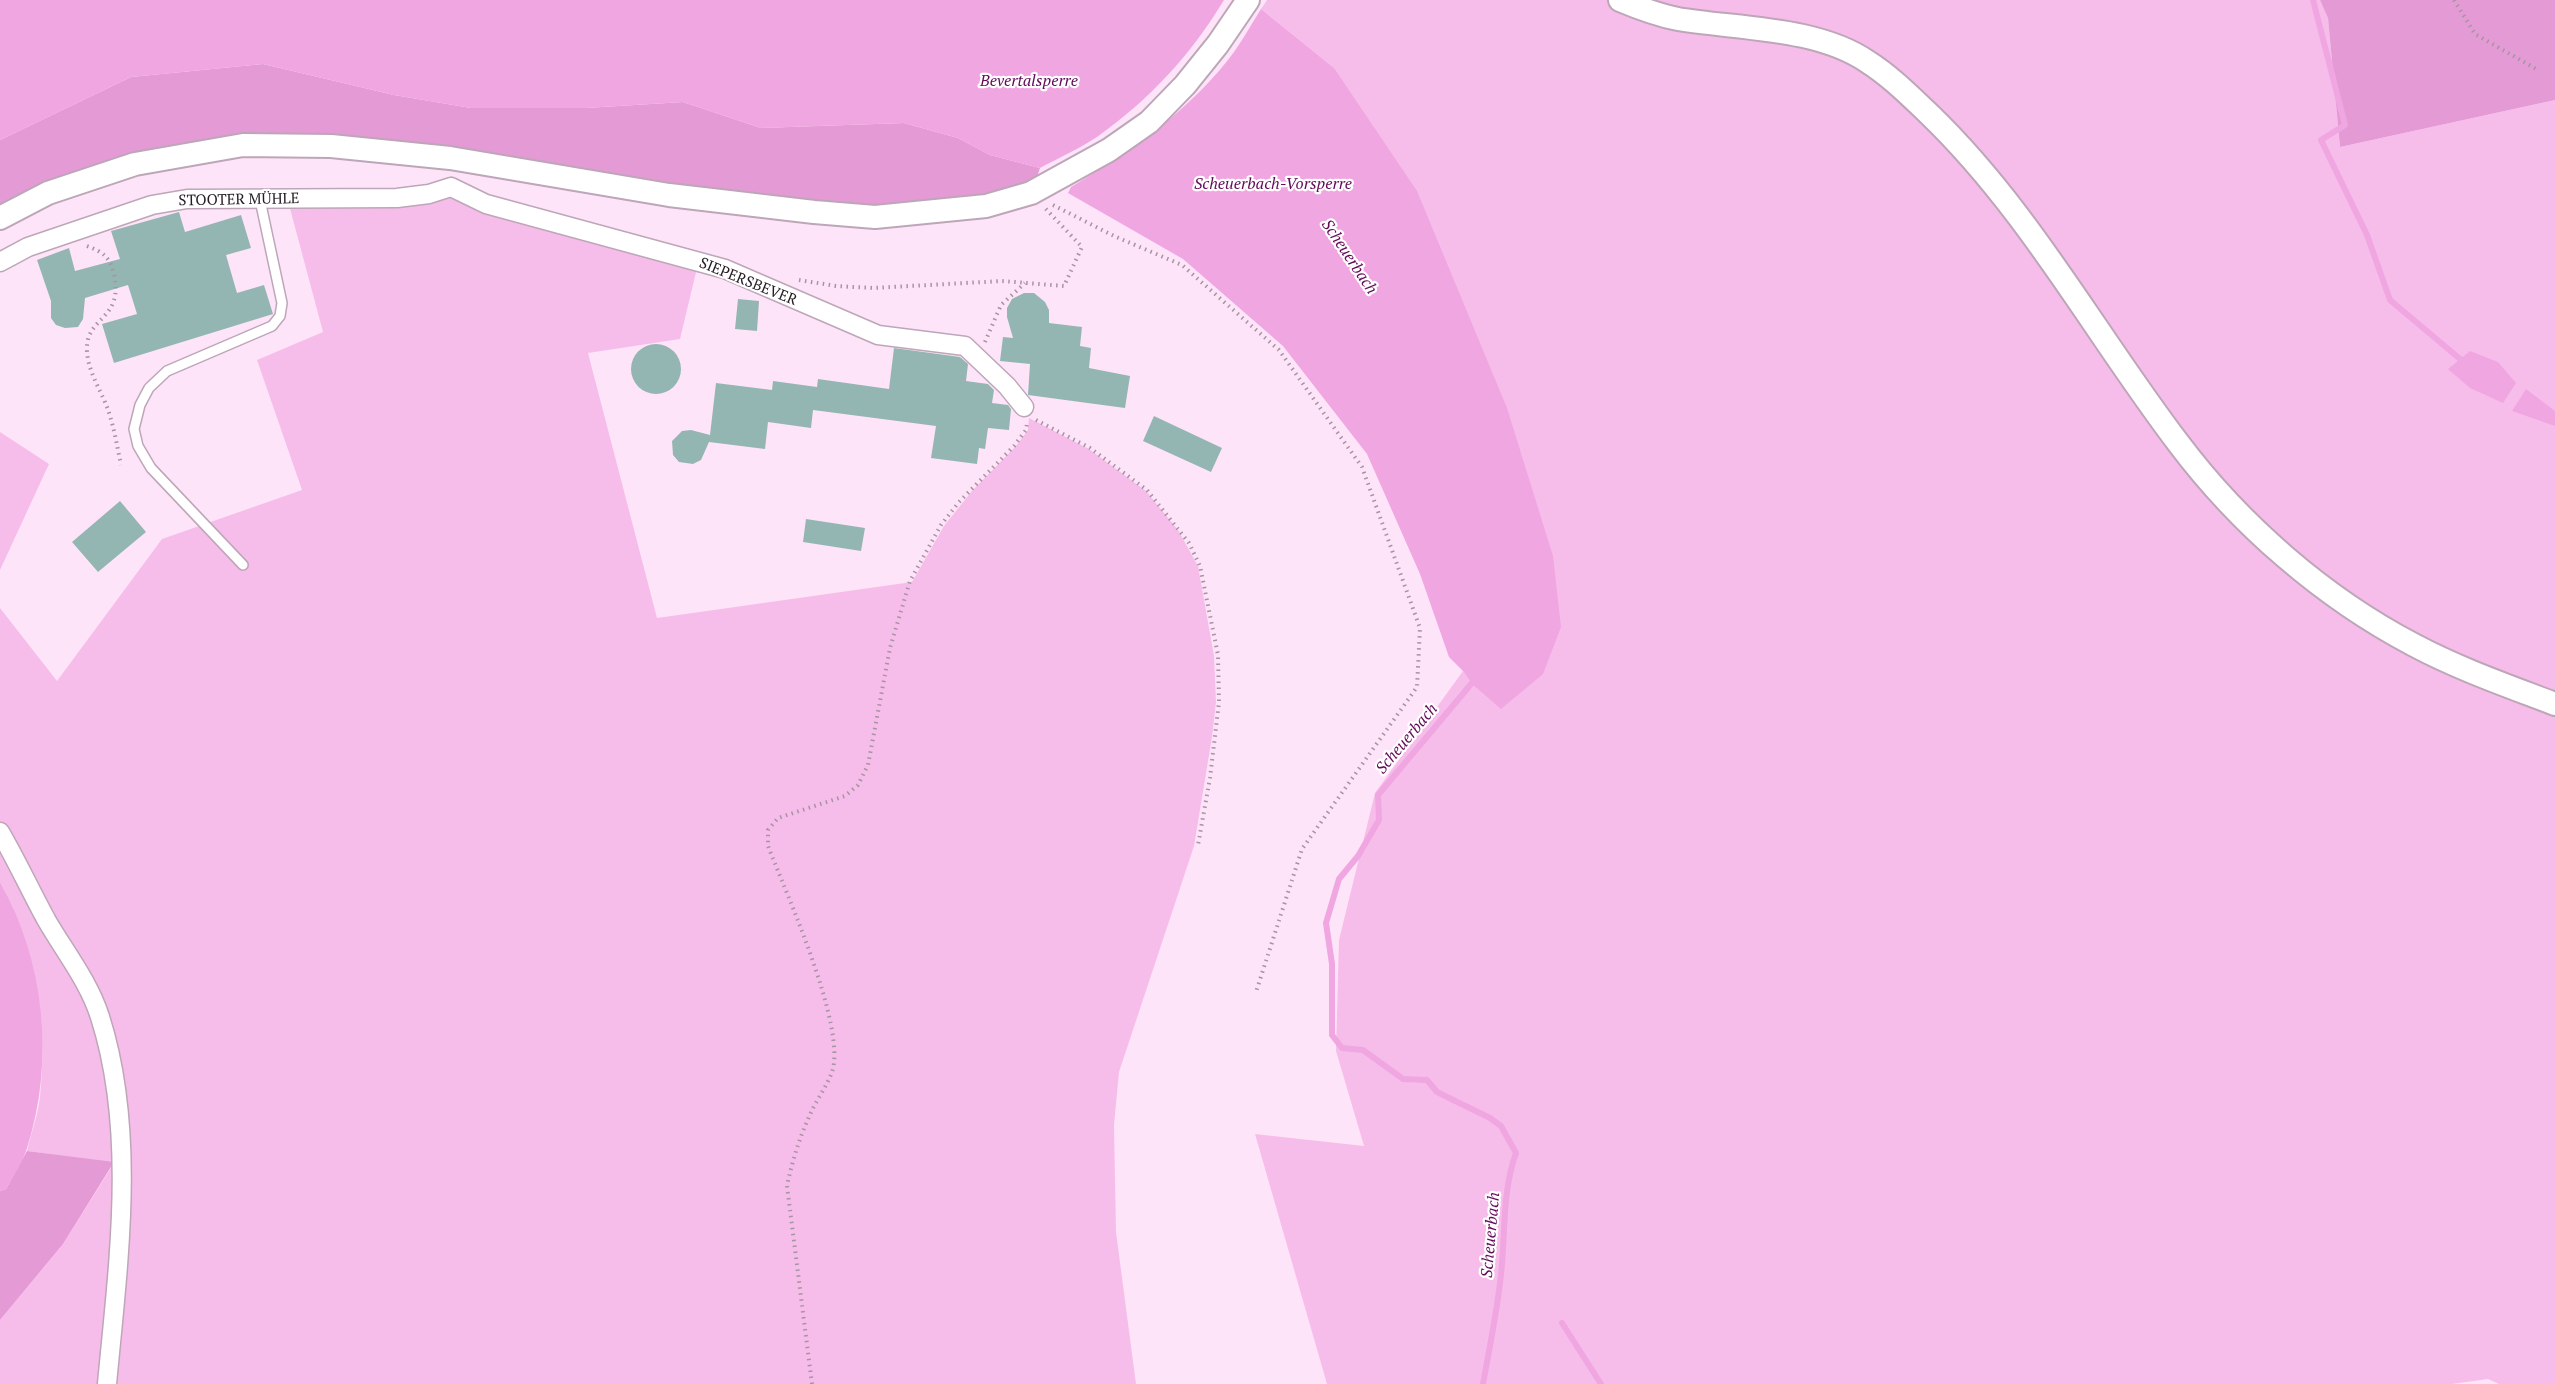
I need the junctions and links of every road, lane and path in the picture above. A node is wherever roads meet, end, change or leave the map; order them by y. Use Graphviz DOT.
graph roads {
  1 [pos="1248,0"];
  2 [pos="1620,0"];
  3 [pos="2454,0"];
  4 [pos="2538,70"];
  5 [pos="450,158"];
  6 [pos="451,187"];
  7 [pos="1031,193"];
  8 [pos="260,200"];
  9 [pos="0,218"];
  10 [pos="58,238"];
  11 [pos="0,262"];
  12 [pos="795,279"];
  13 [pos="1024,283"];
  14 [pos="978,356"];
  15 [pos="1024,407"];
  16 [pos="121,465"];
  17 [pos="243,565"];
  18 [pos="2555,704"];
  19 [pos="0,832"];
  20 [pos="1198,845"];
  21 [pos="1256,992"];
  22 [pos="107,1384"];
  23 [pos="812,1384"];
  1 -- 7 [label="street"];
  2 -- 18 [label="street"];
  3 -- 4 [label="path"];
  5 -- 6 [label="street"];
  5 -- 7 [label="street"];
  5 -- 9 [label="street"];
  6 -- 8 [label="street, STOOTER MÜHLE"];
  6 -- 14 [label="street, SIEPERSBEVER"];
  7 -- 13 [label="path"];
  7 -- 21 [label="path"];
  8 -- 10 [label="street, STOOTER MÜHLE"];
  8 -- 17 [label="lane"];
  10 -- 11 [label="street, STOOTER MÜHLE"];
  10 -- 16 [label="path"];
  12 -- 13 [label="path"];
  13 -- 14 [label="path"];
  14 -- 15 [label="street, SIEPERSBEVER"];
  19 -- 22 [label="street"];
  20 -- 23 [label="path"];
}
